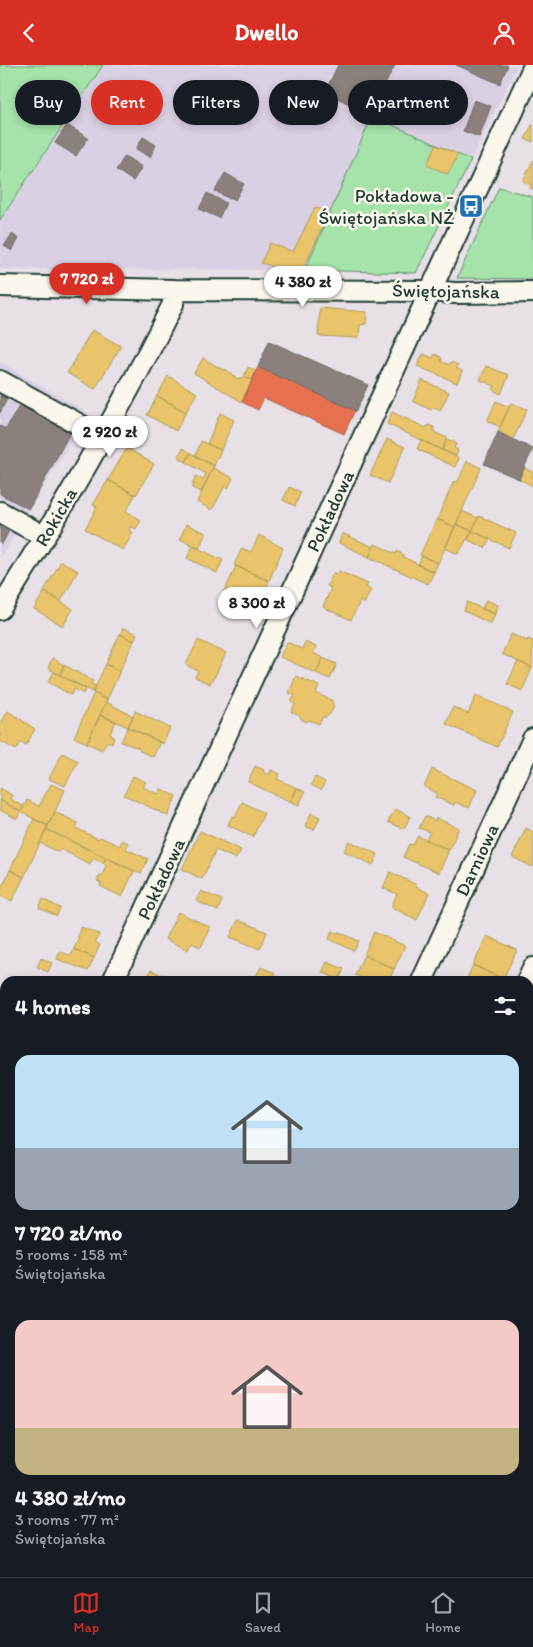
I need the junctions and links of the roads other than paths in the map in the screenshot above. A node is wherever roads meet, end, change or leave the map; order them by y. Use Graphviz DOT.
graph roads {
  1 [pos="533,68"];
  2 [pos="0,286"];
  3 [pos="174,290"];
  4 [pos="432,291"];
  5 [pos="533,292"];
  6 [pos="0,381"];
  7 [pos="102,437"];
  8 [pos="0,512"];
  9 [pos="44,537"];
  10 [pos="0,609"];
  11 [pos="533,739"];
  12 [pos="116,976"];
  13 [pos="424,976"];
  1 -- 4 [label="street, Pokładowa"];
  2 -- 3 [label="street, Świętojańska"];
  3 -- 4 [label="street, Świętojańska"];
  3 -- 7 [label="street, Rokicka"];
  4 -- 5 [label="street, Świętojańska"];
  4 -- 12 [label="street, Pokładowa"];
  6 -- 7 [label="street"];
  7 -- 9 [label="street, Rokicka"];
  8 -- 9 [label="street"];
  9 -- 10 [label="street, Rokicka"];
  11 -- 13 [label="street, Darniowa"];
}
